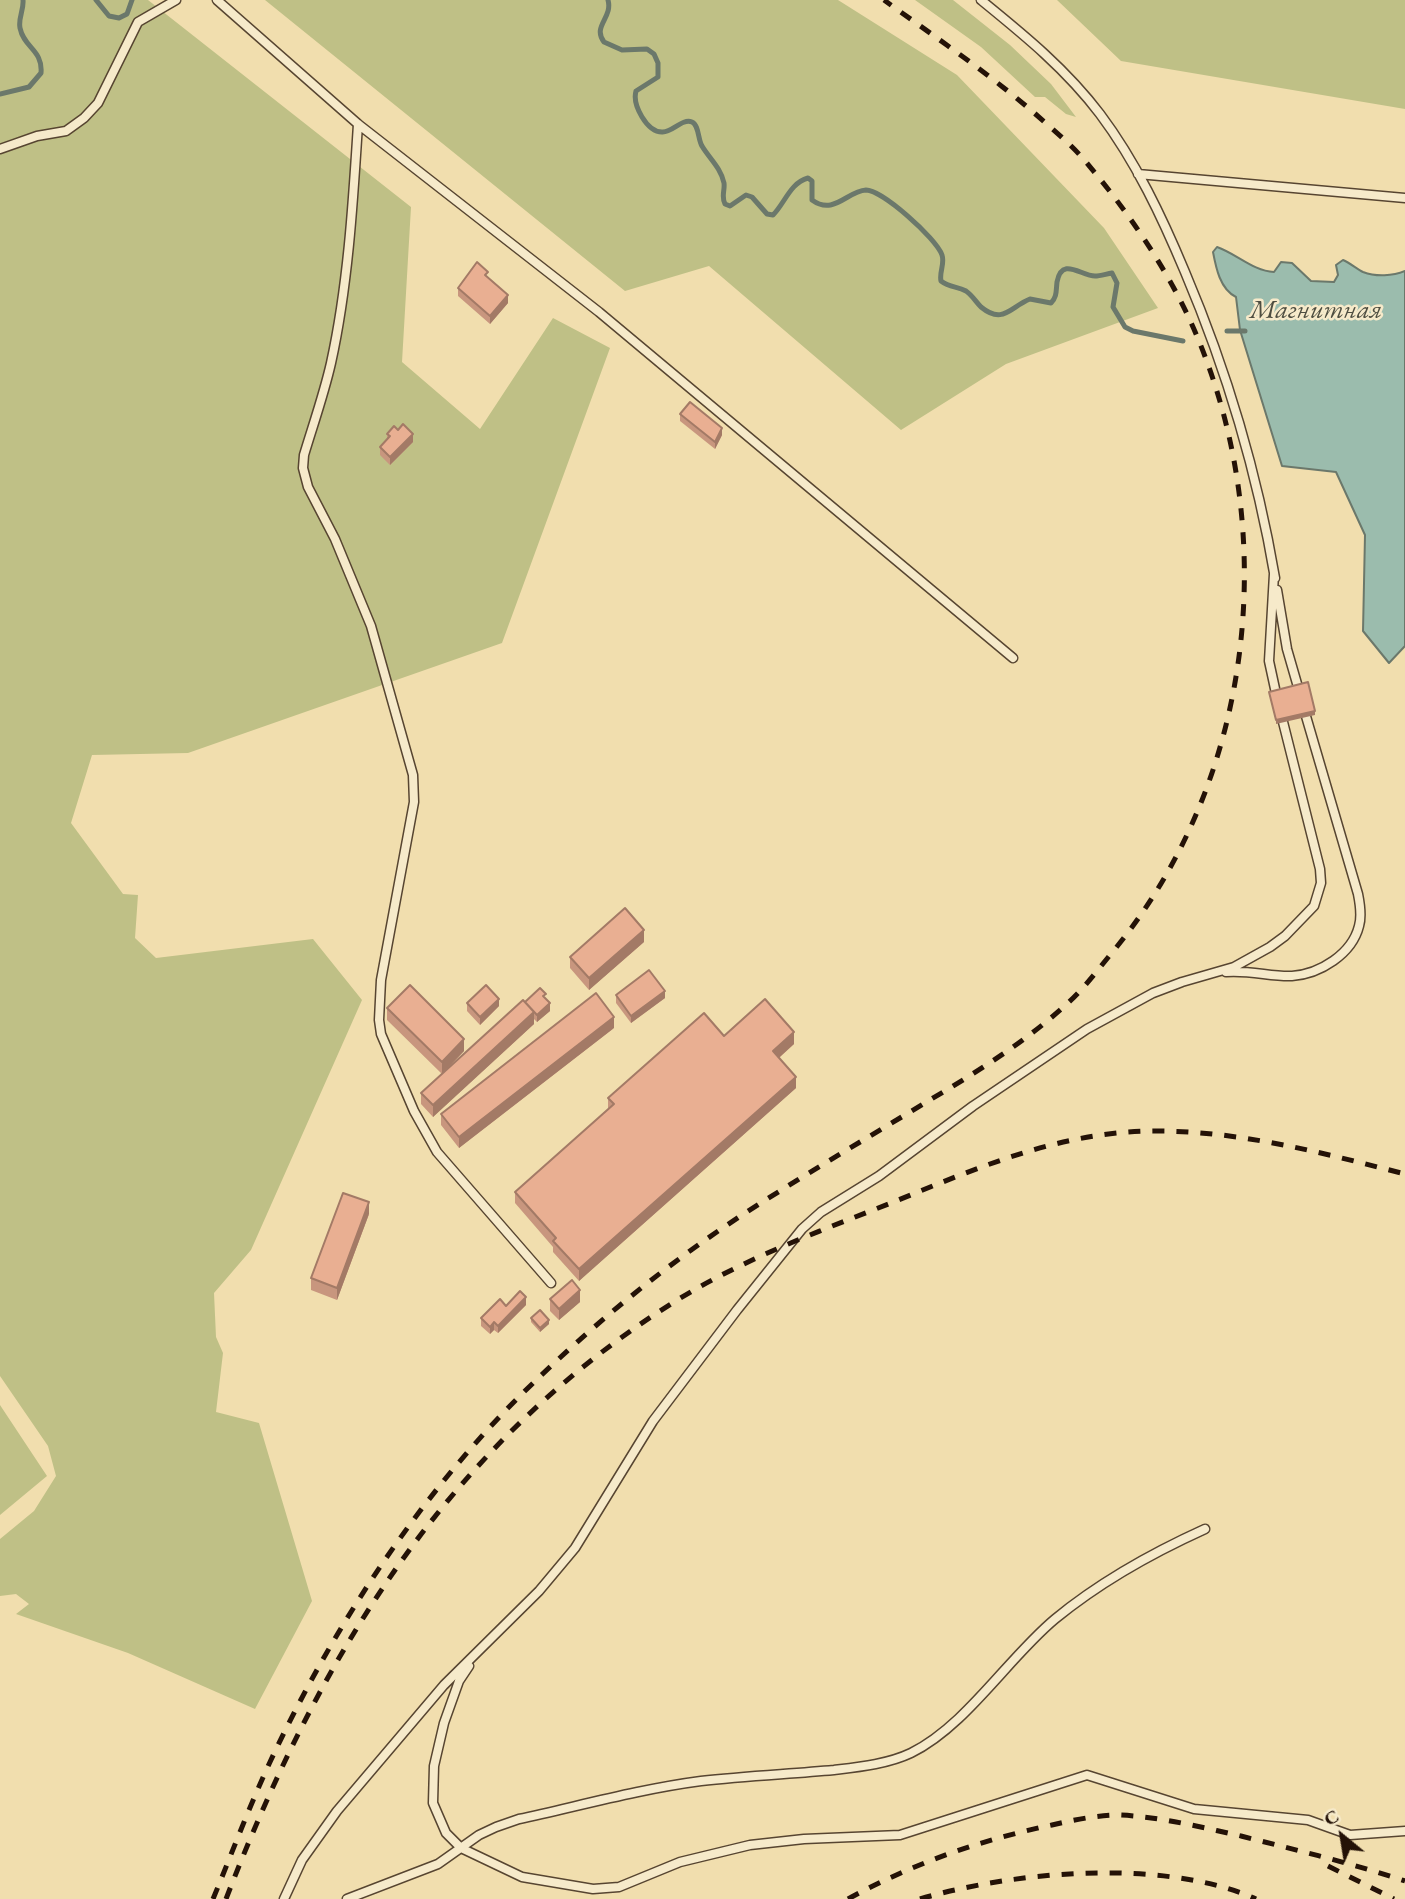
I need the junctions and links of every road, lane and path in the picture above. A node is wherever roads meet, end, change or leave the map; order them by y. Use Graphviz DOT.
graph roads {
  1 [pos="176,0"];
  2 [pos="217,0"];
  3 [pos="981,0"];
  4 [pos="358,124"];
  5 [pos="0,149"];
  6 [pos="1138,174"];
  7 [pos="1405,198"];
  8 [pos="1274,574"];
  9 [pos="1013,658"];
  10 [pos="1210,974"];
  11 [pos="551,1283"];
  12 [pos="1205,1529"];
  13 [pos="476,1655"];
  14 [pos="1405,1831"];
  15 [pos="460,1848"];
  16 [pos="284,1899"];
  17 [pos="347,1899"];
  1 -- 5 [label="lane"];
  2 -- 4 [label="lane"];
  3 -- 6 [label="lane"];
  4 -- 9 [label="lane"];
  4 -- 11 [label="lane"];
  6 -- 7 [label="lane"];
  6 -- 8 [label="lane"];
  8 -- 10 [label="lane"];
  8 -- 10 [label="lane"];
  10 -- 13 [label="lane"];
  12 -- 15 [label="lane"];
  13 -- 15 [label="lane"];
  13 -- 16 [label="lane"];
  14 -- 15 [label="lane"];
  15 -- 17 [label="lane"];
}
